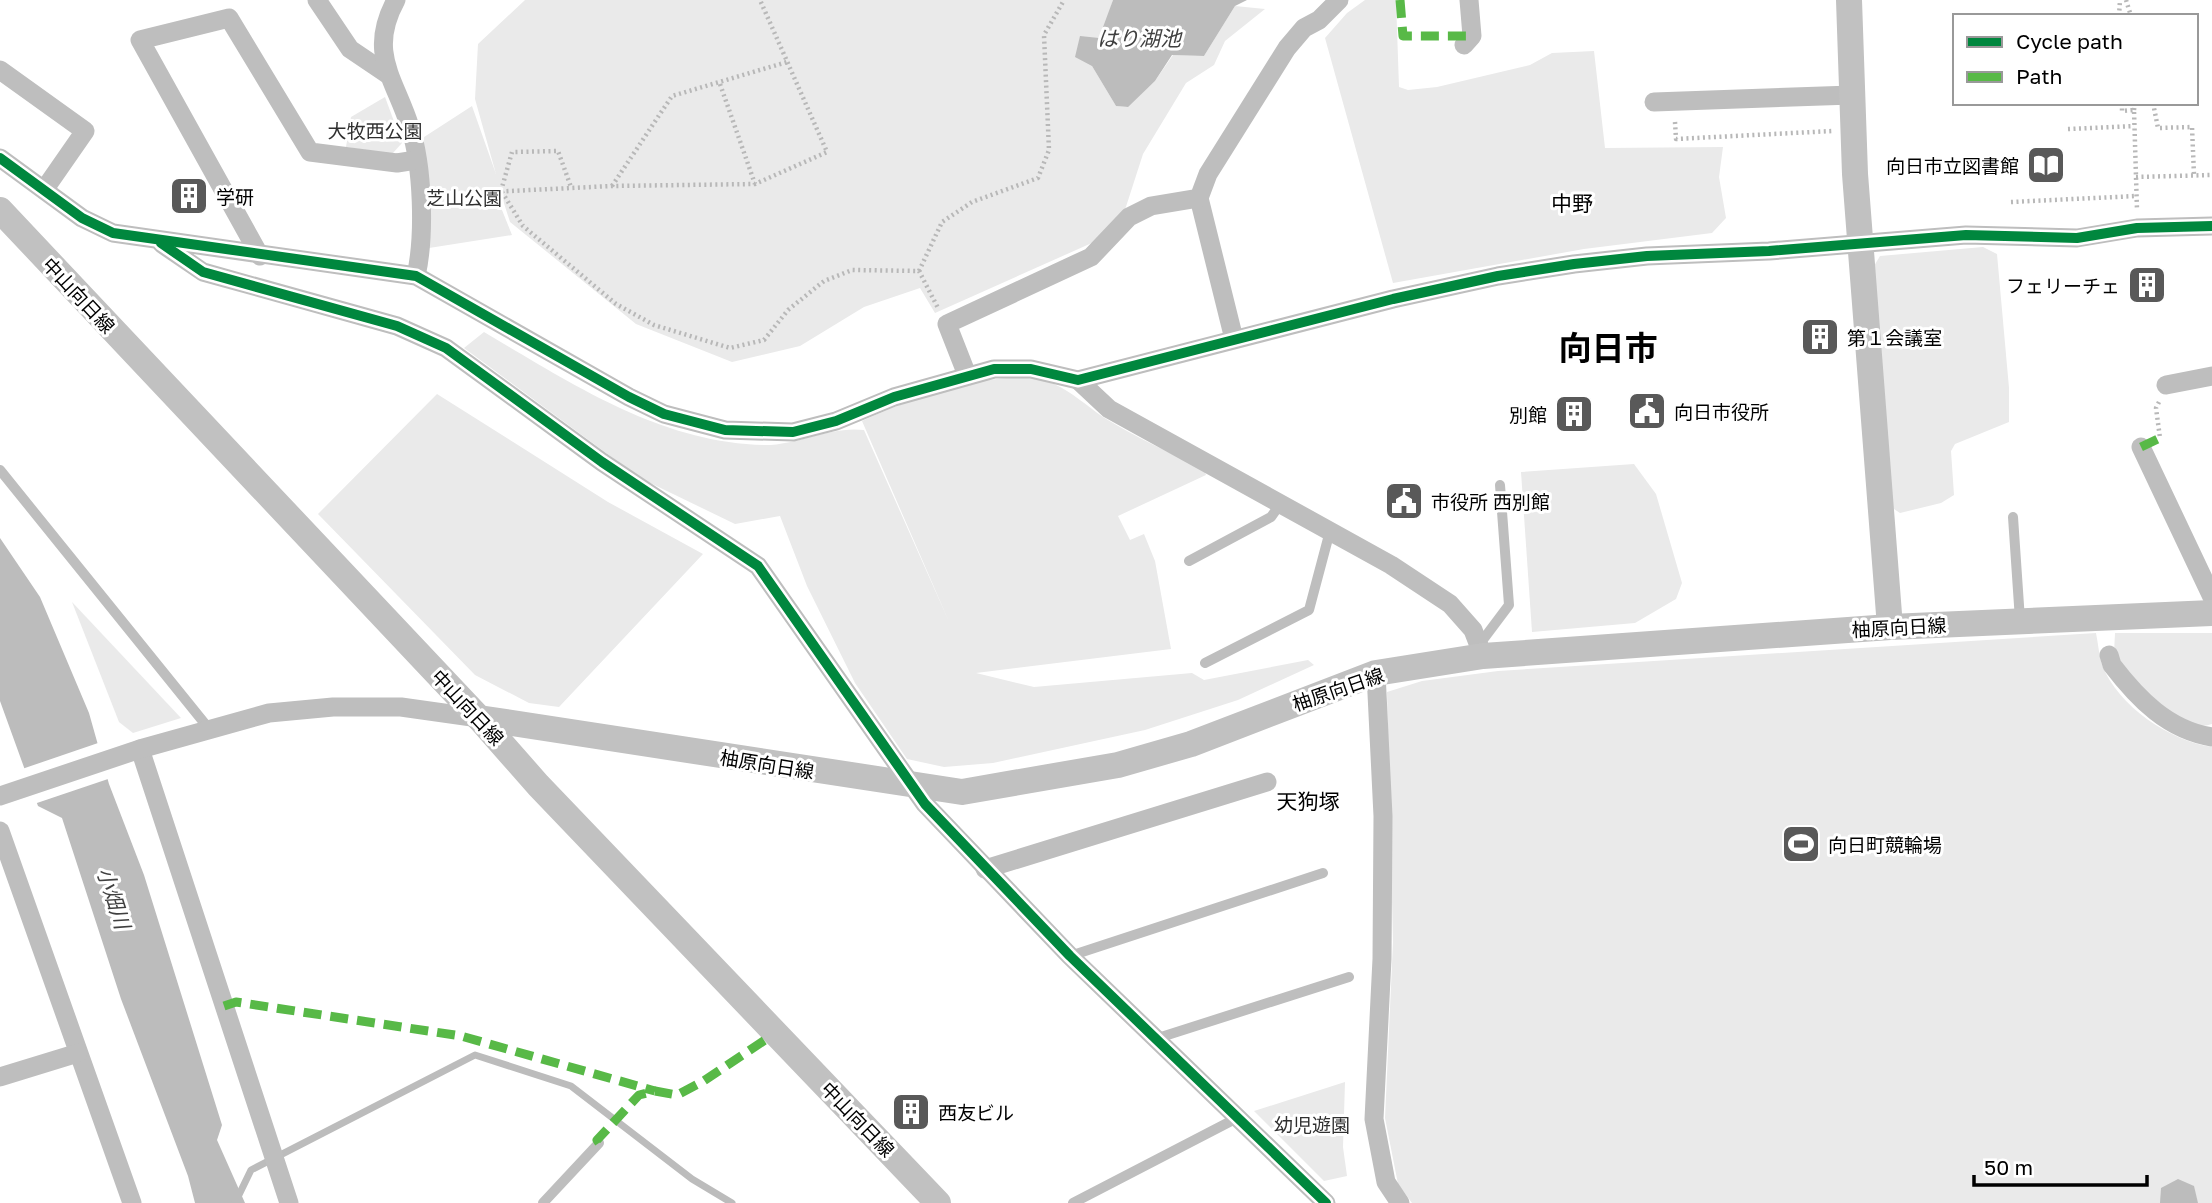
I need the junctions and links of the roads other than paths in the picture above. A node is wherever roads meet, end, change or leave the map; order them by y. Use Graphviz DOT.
graph roads {
  1 [pos="317,0"];
  2 [pos="396,0"];
  3 [pos="1339,0"];
  4 [pos="1469,0"];
  5 [pos="1849,0"];
  6 [pos="1464,45"];
  7 [pos="0,70"];
  8 [pos="387,75"];
  9 [pos="1852,95"];
  10 [pos="1664,103"];
  11 [pos="0,158"];
  12 [pos="416,160"];
  13 [pos="44,190"];
  14 [pos="1199,198"];
  15 [pos="0,210"];
  16 [pos="2212,226"];
  17 [pos="157,241"];
  18 [pos="1860,244"];
  19 [pos="260,256"];
  20 [pos="416,276"];
  21 [pos="1234,339"];
  22 [pos="967,375"];
  23 [pos="2212,376"];
  24 [pos="1078,380"];
  25 [pos="2166,385"];
  26 [pos="2141,447"];
  27 [pos="0,470"];
  28 [pos="1500,485"];
  29 [pos="1281,503"];
  30 [pos="2013,517"];
  31 [pos="1330,531"];
  32 [pos="1189,561"];
  33 [pos="2212,597"];
  34 [pos="2212,613"];
  35 [pos="2020,620"];
  36 [pos="1889,627"];
  37 [pos="1481,650"];
  38 [pos="2109,655"];
  39 [pos="1205,663"];
  40 [pos="1376,673"];
  41 [pos="479,718"];
  42 [pos="210,731"];
  43 [pos="2212,737"];
  44 [pos="134,751"];
  45 [pos="1267,782"];
  46 [pos="910,787"];
  47 [pos="3,795"];
  48 [pos="0,831"];
  49 [pos="985,869"];
  50 [pos="1323,873"];
  51 [pos="1070,956"];
  52 [pos="1349,977"];
  53 [pos="1158,1038"];
  54 [pos="78,1053"];
  55 [pos="0,1077"];
  56 [pos="1237,1118"];
  57 [pos="598,1143"];
  58 [pos="1316,1200"];
  59 [pos="132,1203"];
  60 [pos="289,1203"];
  61 [pos="543,1203"];
  62 [pos="938,1203"];
  63 [pos="1073,1203"];
  64 [pos="1400,1203"];
  1 -- 8 [label="street"];
  2 -- 8 [label="street"];
  3 -- 14 [label="street"];
  4 -- 6 [label="street"];
  5 -- 9 [label="main road"];
  7 -- 13 [label="street"];
  8 -- 12 [label="street"];
  9 -- 10 [label="street"];
  9 -- 18 [label="main road"];
  11 -- 13 [label="street"];
  12 -- 19 [label="street"];
  12 -- 20 [label="street"];
  13 -- 17 [label="street"];
  14 -- 21 [label="street"];
  14 -- 22 [label="street"];
  15 -- 41 [label="main road, 中山向日線"];
  16 -- 18 [label="street"];
  17 -- 19 [label="street"];
  17 -- 46 [label="street"];
  18 -- 21 [label="street"];
  18 -- 36 [label="main road"];
  19 -- 20 [label="street"];
  20 -- 22 [label="street"];
  21 -- 24 [label="street"];
  22 -- 24 [label="street"];
  23 -- 25 [label="street"];
  24 -- 29 [label="street"];
  26 -- 33 [label="street"];
  27 -- 42 [label="lane"];
  28 -- 37 [label="lane"];
  29 -- 31 [label="street"];
  29 -- 32 [label="lane"];
  30 -- 35 [label="lane"];
  31 -- 37 [label="street"];
  31 -- 39 [label="lane"];
  34 -- 35 [label="main road, 柚原向日線"];
  35 -- 36 [label="main road, 柚原向日線"];
  36 -- 37 [label="main road, 柚原向日線"];
  37 -- 40 [label="main road, 柚原向日線"];
  38 -- 43 [label="street"];
  40 -- 46 [label="main road, 柚原向日線"];
  40 -- 64 [label="street"];
  41 -- 42 [label="street"];
  41 -- 46 [label="main road, 柚原向日線"];
  41 -- 62 [label="main road, 中山向日線"];
  42 -- 44 [label="street"];
  44 -- 47 [label="street"];
  44 -- 60 [label="street"];
  45 -- 49 [label="street"];
  46 -- 49 [label="street"];
  48 -- 54 [label="street"];
  49 -- 51 [label="street"];
  50 -- 51 [label="lane"];
  51 -- 53 [label="street"];
  52 -- 53 [label="lane"];
  53 -- 56 [label="street"];
  54 -- 55 [label="street"];
  54 -- 59 [label="street"];
  56 -- 58 [label="street"];
  56 -- 63 [label="lane"];
  57 -- 61 [label="lane"];
}
